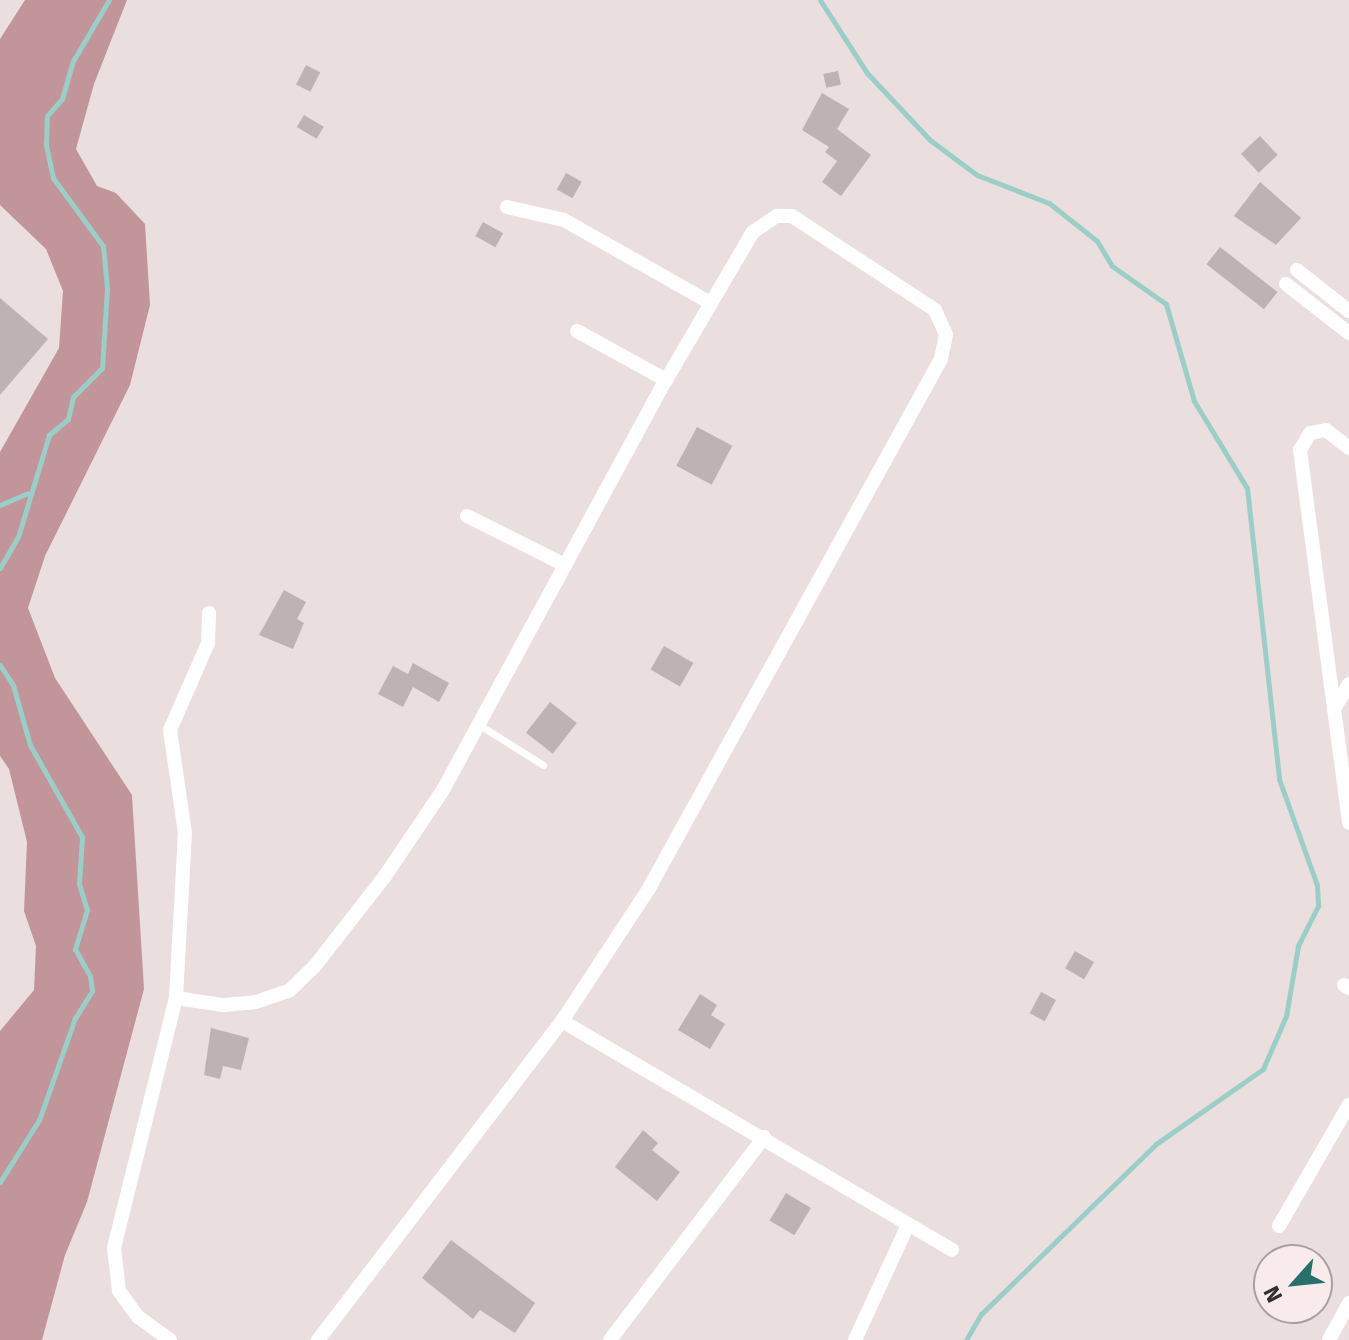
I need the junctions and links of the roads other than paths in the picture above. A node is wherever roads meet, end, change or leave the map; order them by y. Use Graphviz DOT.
graph roads {
  1 [pos="507,207"];
  2 [pos="1297,270"];
  3 [pos="1286,284"];
  4 [pos="711,303"];
  5 [pos="1349,311"];
  6 [pos="577,331"];
  7 [pos="1349,333"];
  8 [pos="666,380"];
  9 [pos="1349,448"];
  10 [pos="467,516"];
  11 [pos="565,565"];
  12 [pos="209,613"];
  13 [pos="1349,684"];
  14 [pos="1334,709"];
  15 [pos="478,724"];
  16 [pos="543,765"];
  17 [pos="1349,821"];
  18 [pos="176,998"];
  19 [pos="562,1021"];
  20 [pos="1349,1105"];
  21 [pos="764,1137"];
  22 [pos="1279,1226"];
  23 [pos="907,1227"];
  24 [pos="952,1250"];
  25 [pos="1349,1303"];
  26 [pos="170,1340"];
  27 [pos="318,1340"];
  28 [pos="610,1340"];
  29 [pos="855,1340"];
  30 [pos="1329,1340"];
  1 -- 4 [label="street"];
  2 -- 5 [label="street"];
  3 -- 7 [label="street"];
  4 -- 8 [label="street"];
  4 -- 19 [label="street"];
  6 -- 8 [label="street"];
  8 -- 11 [label="street"];
  9 -- 14 [label="street"];
  10 -- 11 [label="street"];
  11 -- 15 [label="street"];
  12 -- 18 [label="street"];
  13 -- 14 [label="street"];
  14 -- 17 [label="street"];
  15 -- 16 [label="lane"];
  15 -- 18 [label="street"];
  18 -- 26 [label="street"];
  19 -- 21 [label="street"];
  19 -- 27 [label="street"];
  20 -- 22 [label="street"];
  21 -- 23 [label="street"];
  21 -- 28 [label="street"];
  23 -- 24 [label="street"];
  23 -- 29 [label="street"];
  25 -- 30 [label="street"];
}
